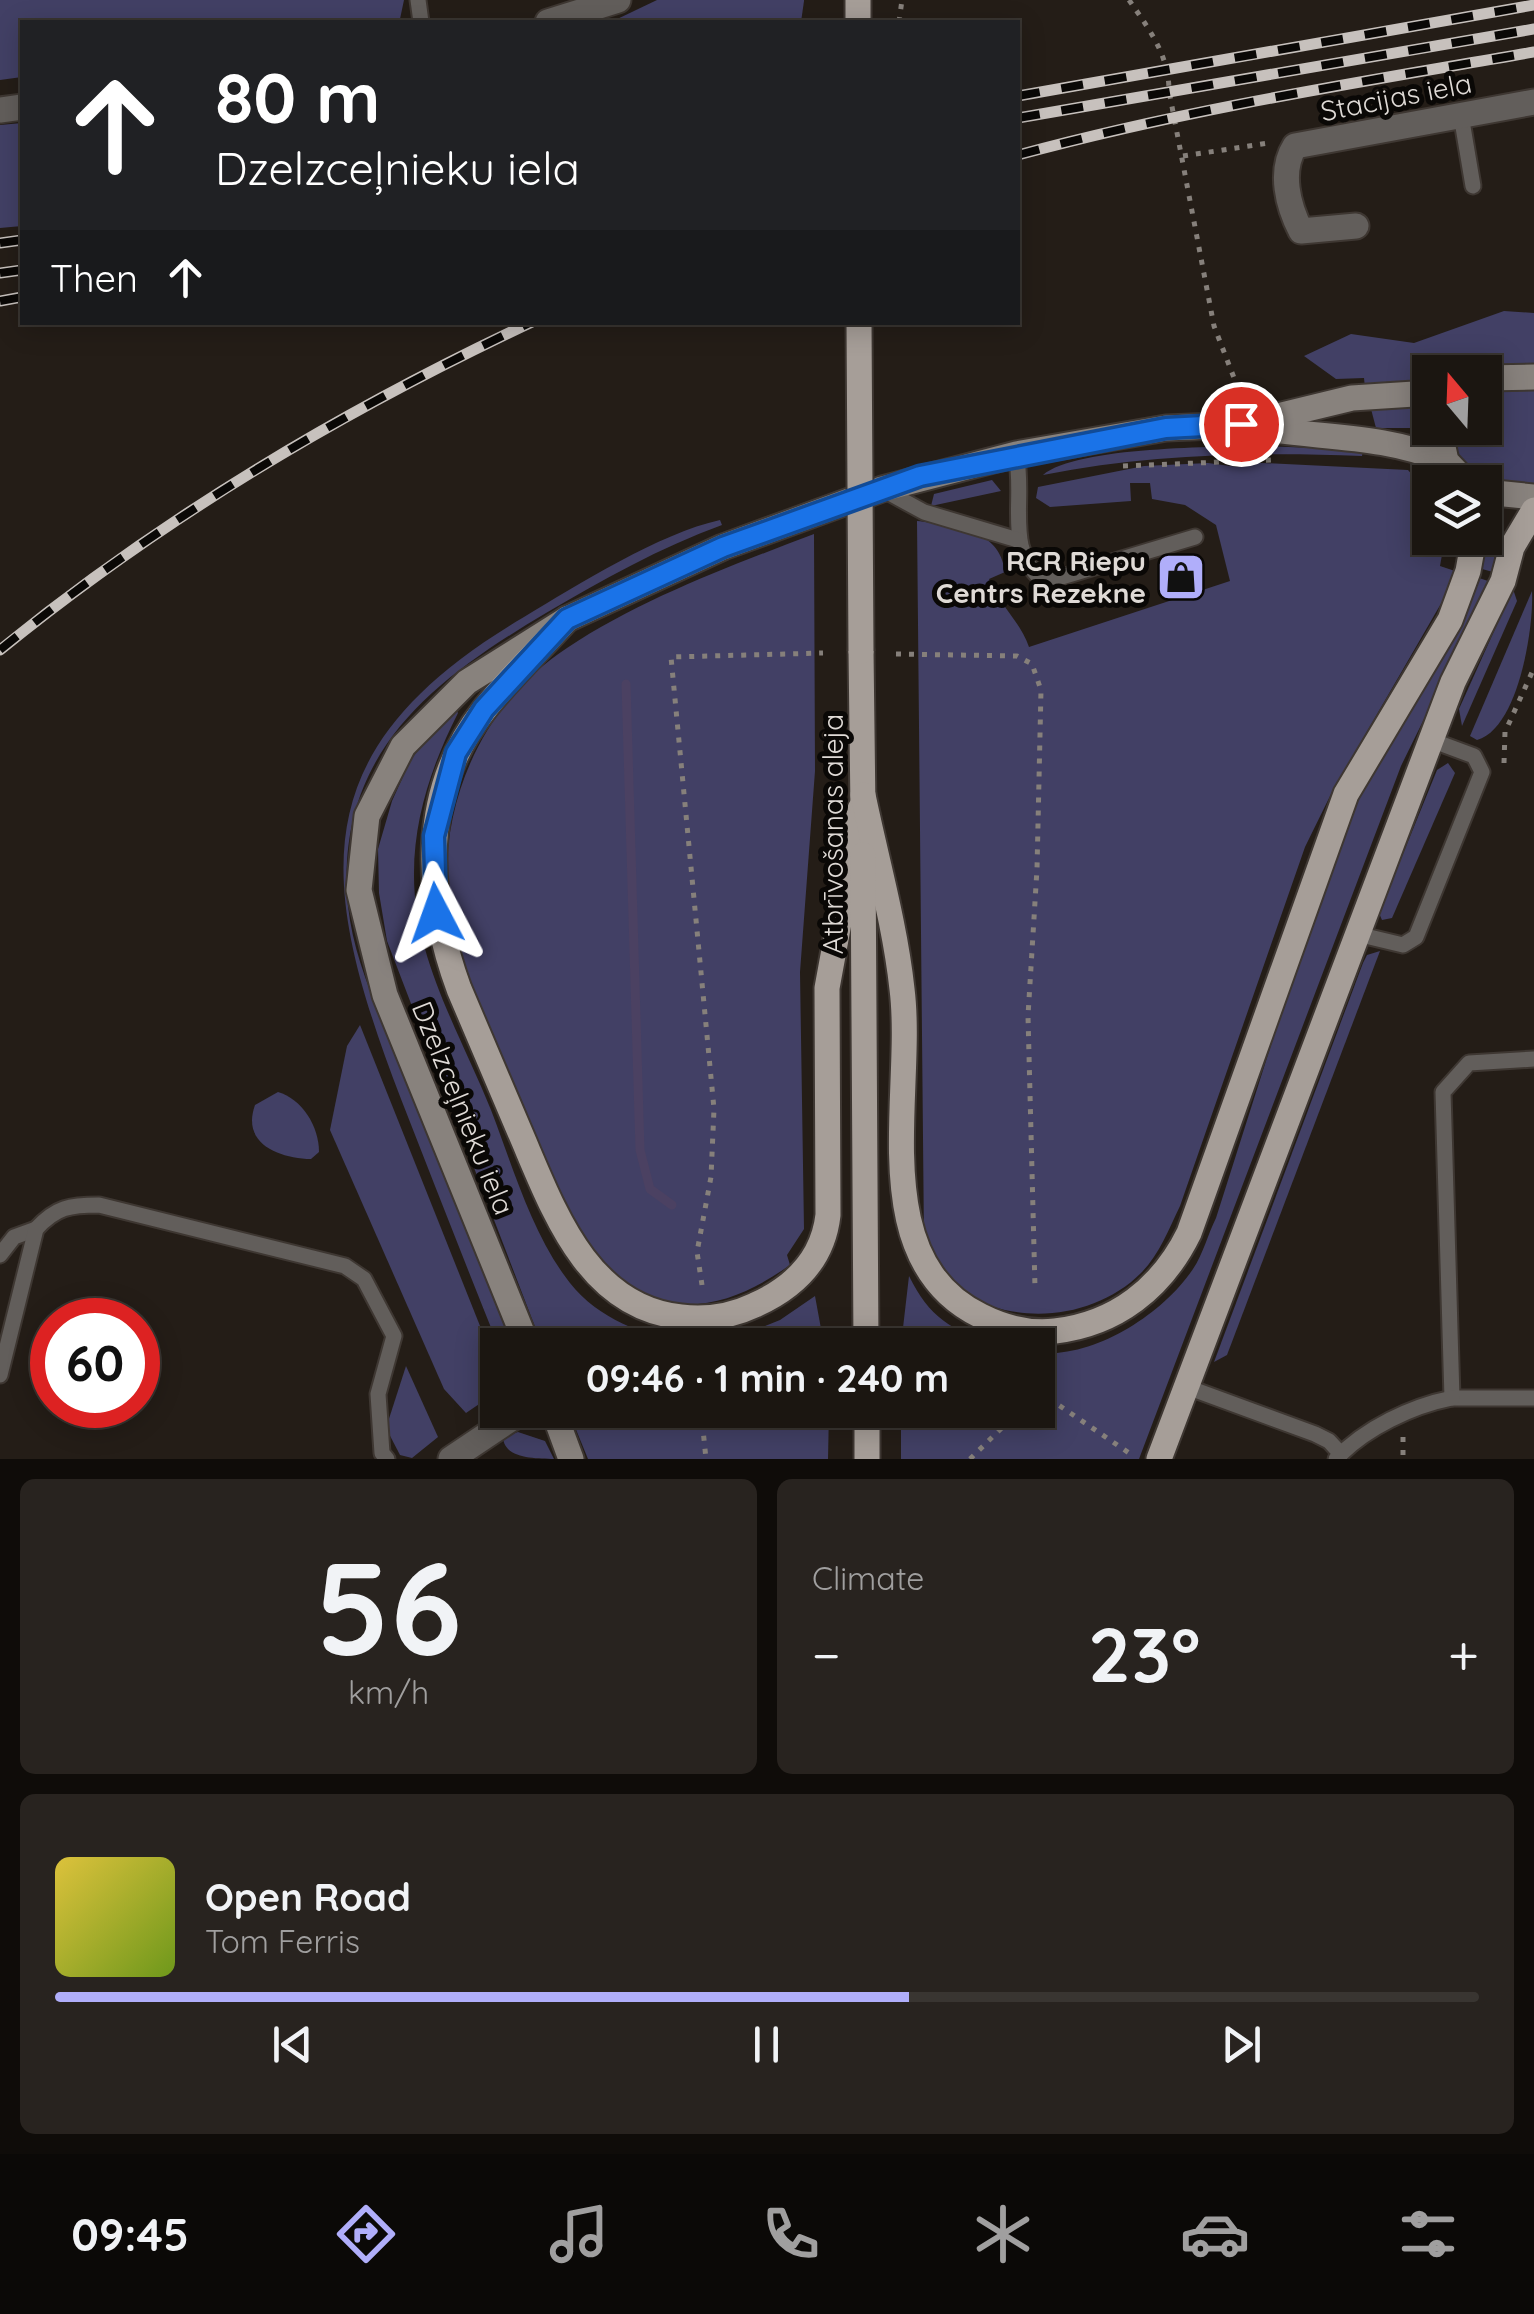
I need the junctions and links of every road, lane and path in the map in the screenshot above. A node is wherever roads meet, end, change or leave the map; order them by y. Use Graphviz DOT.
graph roads {
  1 [pos="618,0"];
  2 [pos="1129,0"];
  3 [pos="554,20"];
  4 [pos="1534,102"];
  5 [pos="1461,115"];
  6 [pos="1296,146"];
  7 [pos="1183,156"];
  8 [pos="1473,186"];
  9 [pos="1356,226"];
  10 [pos="859,325"];
  11 [pos="1534,377"];
  12 [pos="1502,378"];
  13 [pos="1412,394"];
  14 [pos="1241,396"];
  15 [pos="1241,424"];
  16 [pos="1443,445"];
  17 [pos="1016,454"];
  18 [pos="1282,460"];
  19 [pos="1446,461"];
  20 [pos="1450,465"];
  21 [pos="1109,468"];
  22 [pos="882,489"];
  23 [pos="1502,494"];
  24 [pos="1534,497"];
  25 [pos="1534,510"];
  26 [pos="1195,537"];
  27 [pos="1018,540"];
  28 [pos="1471,555"];
  29 [pos="567,619"];
  30 [pos="823,653"];
  31 [pos="896,654"];
  32 [pos="1534,668"];
  33 [pos="1431,740"];
  34 [pos="1481,770"];
  35 [pos="862,794"];
  36 [pos="1357,934"];
  37 [pos="1534,1059"];
  38 [pos="36,1229"];
  39 [pos="0,1255"];
  40 [pos="702,1284"];
  41 [pos="1035,1288"];
  42 [pos="520,1328"];
  43 [pos="866,1328"];
  44 [pos="0,1375"];
  45 [pos="1187,1386"];
  46 [pos="1452,1398"];
  47 [pos="1534,1398"];
  48 [pos="1055,1403"];
  49 [pos="497,1428"];
  50 [pos="560,1428"];
  51 [pos="703,1428"];
  52 [pos="867,1428"];
  53 [pos="1002,1428"];
  54 [pos="1339,1457"];
  55 [pos="387,1459"];
  56 [pos="451,1459"];
  57 [pos="572,1459"];
  58 [pos="706,1459"];
  59 [pos="867,1459"];
  60 [pos="970,1459"];
  61 [pos="1138,1459"];
  62 [pos="1160,1459"];
  1 -- 3 [label="street"];
  2 -- 7 [label="path"];
  4 -- 5 [label="street, Stacijas iela"];
  5 -- 6 [label="street, Stacijas iela"];
  5 -- 8 [label="lane"];
  6 -- 7 [label="path"];
  6 -- 9 [label="street, Stacijas iela"];
  7 -- 14 [label="path"];
  10 -- 35 [label="main road, Atbrīvošanas aleja, bridge"];
  11 -- 12 [label="main road"];
  13 -- 15 [label="main road"];
  15 -- 17 [label="main road"];
  15 -- 19 [label="main road"];
  16 -- 19 [label="main road"];
  17 -- 22 [label="main road, Dzelzceļnieku iela"];
  17 -- 27 [label="lane"];
  18 -- 21 [label="path"];
  19 -- 20 [label="main road"];
  22 -- 27 [label="lane"];
  22 -- 29 [label="main road, Dzelzceļnieku iela"];
  23 -- 24 [label="main road"];
  25 -- 33 [label="main road"];
  26 -- 27 [label="lane"];
  28 -- 35 [label="main road"];
  29 -- 35 [label="main road"];
  29 -- 42 [label="main road, Dzelzceļnieku iela"];
  30 -- 40 [label="path"];
  31 -- 41 [label="path"];
  32 -- 34 [label="path"];
  33 -- 34 [label="lane"];
  33 -- 36 [label="main road"];
  34 -- 36 [label="lane"];
  35 -- 43 [label="main road, Atbrīvošanas aleja"];
  36 -- 45 [label="main road"];
  37 -- 46 [label="lane"];
  38 -- 39 [label="lane"];
  38 -- 44 [label="lane"];
  38 -- 55 [label="lane"];
  45 -- 54 [label="lane"];
  45 -- 62 [label="main road"];
  46 -- 47 [label="lane"];
  46 -- 54 [label="lane"];
  48 -- 61 [label="path"];
  49 -- 56 [label="street"];
  50 -- 57 [label="main road"];
  51 -- 58 [label="path"];
  52 -- 59 [label="main road"];
  53 -- 60 [label="path"];
}
